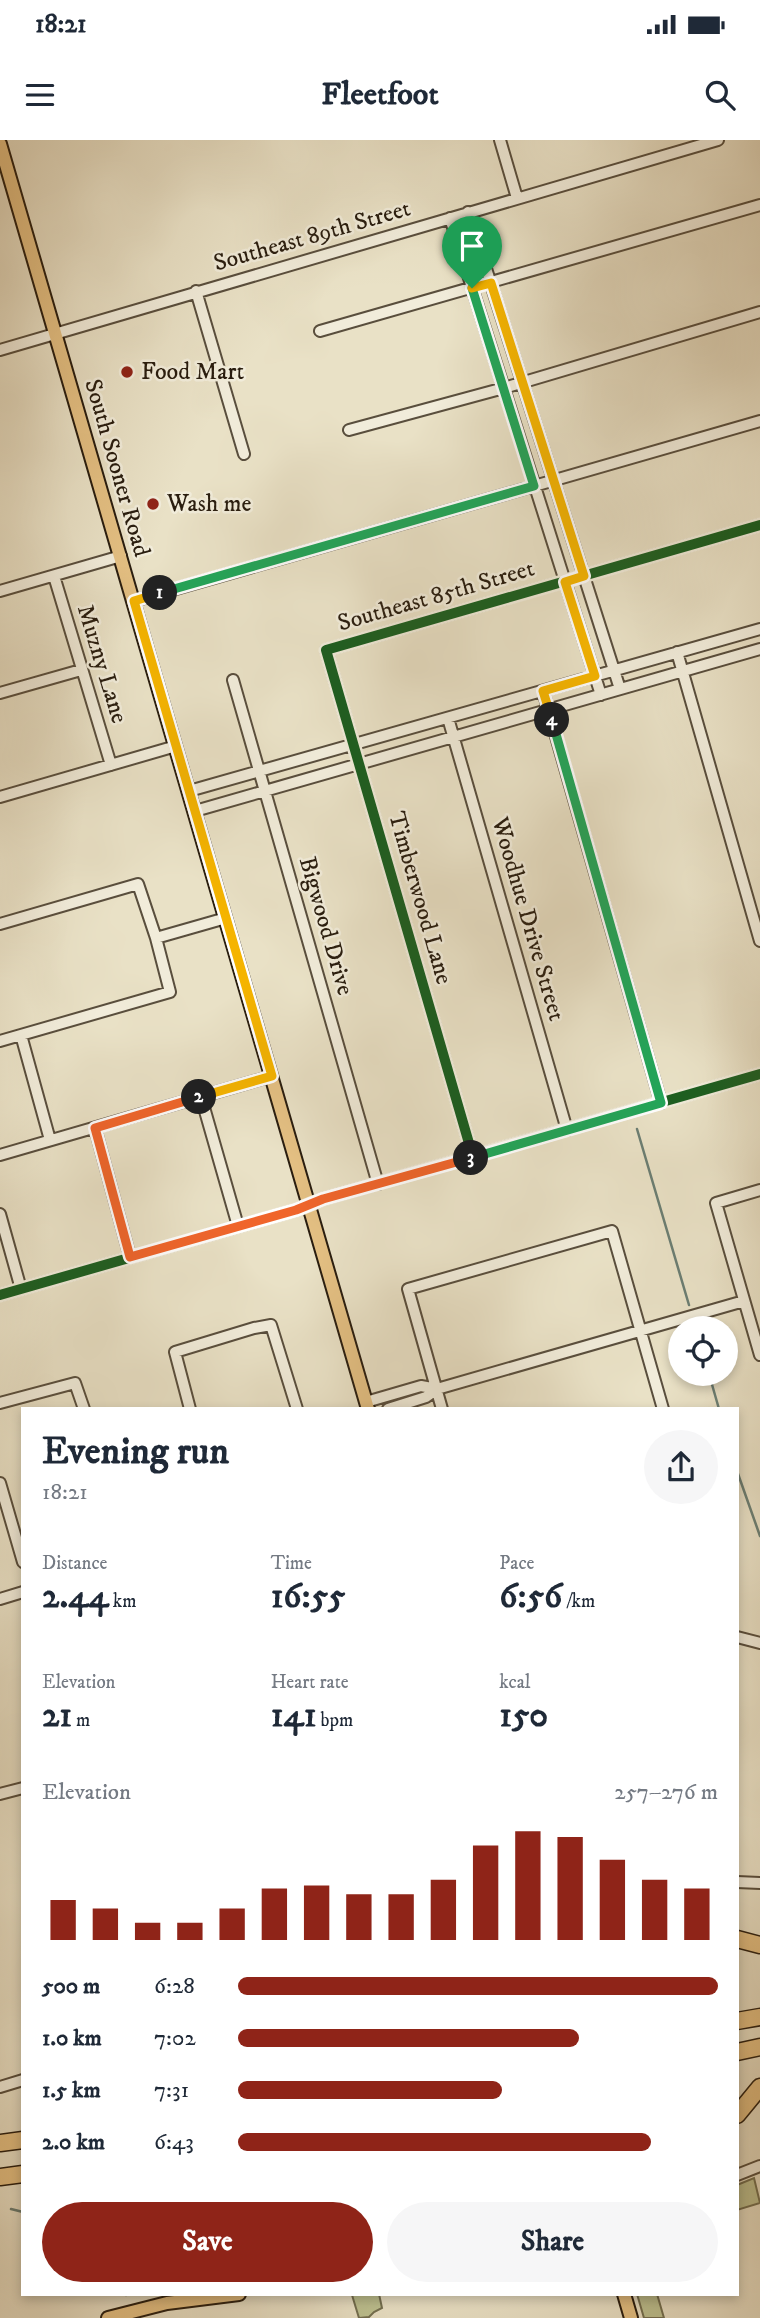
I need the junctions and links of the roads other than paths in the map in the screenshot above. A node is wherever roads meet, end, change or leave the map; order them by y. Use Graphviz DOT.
graph roads {
  1 [pos="500,140"];
  2 [pos="718,140"];
  3 [pos="0,144"];
  4 [pos="517,198"];
  5 [pos="760,205"];
  6 [pos="468,212"];
  7 [pos="450,218"];
  8 [pos="491,283"];
  9 [pos="472,288"];
  10 [pos="196,291"];
  11 [pos="760,312"];
  12 [pos="320,331"];
  13 [pos="55,333"];
  14 [pos="0,349"];
  15 [pos="523,382"];
  16 [pos="504,388"];
  17 [pos="760,421"];
  18 [pos="349,430"];
  19 [pos="244,454"];
  20 [pos="554,480"];
  21 [pos="534,486"];
  22 [pos="760,525"];
  23 [pos="121,556"];
  24 [pos="54,576"];
  25 [pos="584,576"];
  26 [pos="565,582"];
  27 [pos="0,591"];
  28 [pos="134,601"];
  29 [pos="760,629"];
  30 [pos="760,649"];
  31 [pos="326,650"];
  32 [pos="677,652"];
  33 [pos="81,670"];
  34 [pos="614,670"];
  35 [pos="683,671"];
  36 [pos="595,676"];
  37 [pos="233,680"];
  38 [pos="620,689"];
  39 [pos="543,691"];
  40 [pos="0,694"];
  41 [pos="601,695"];
  42 [pos="549,710"];
  43 [pos="449,718"];
  44 [pos="454,737"];
  45 [pos="354,744"];
  46 [pos="176,746"];
  47 [pos="360,763"];
  48 [pos="111,765"];
  49 [pos="258,771"];
  50 [pos="189,791"];
  51 [pos="264,791"];
  52 [pos="0,797"];
  53 [pos="195,811"];
  54 [pos="226,918"];
  55 [pos="0,924"];
  56 [pos="156,938"];
  57 [pos="760,941"];
  58 [pos="21,1035"];
  59 [pos="0,1041"];
  60 [pos="760,1074"];
  61 [pos="272,1076"];
  62 [pos="201,1097"];
  63 [pos="661,1103"];
  64 [pos="95,1128"];
  65 [pos="567,1130"];
  66 [pos="50,1140"];
  67 [pos="0,1155"];
  68 [pos="472,1157"];
  69 [pos="378,1184"];
  70 [pos="760,1190"];
  71 [pos="309,1204"];
  72 [pos="0,1214"];
  73 [pos="239,1226"];
  74 [pos="130,1257"];
  75 [pos="22,1289"];
  76 [pos="0,1295"];
  77 [pos="744,1301"];
  78 [pos="641,1330"];
  79 [pos="760,1356"];
  80 [pos="437,1389"];
  81 [pos="0,1403"];
  82 [pos="367,1405"];
  83 [pos="83,1407"];
  84 [pos="189,1407"];
  85 [pos="296,1407"];
  86 [pos="394,1407"];
  87 [pos="442,1407"];
  88 [pos="662,1407"];
  89 [pos="0,1483"];
  90 [pos="21,1555"];
  91 [pos="21,1593"];
  92 [pos="0,1599"];
  93 [pos="739,1638"];
  94 [pos="760,1643"];
  95 [pos="21,1789"];
  96 [pos="0,1794"];
  97 [pos="739,1882"];
  98 [pos="760,1883"];
  99 [pos="739,1940"];
  100 [pos="760,1945"];
  101 [pos="760,2017"];
  102 [pos="739,2021"];
  103 [pos="760,2047"];
  104 [pos="739,2052"];
  105 [pos="21,2081"];
  106 [pos="0,2087"];
  107 [pos="760,2087"];
  108 [pos="739,2113"];
  109 [pos="21,2140"];
  110 [pos="0,2143"];
  111 [pos="760,2166"];
  112 [pos="21,2174"];
  113 [pos="739,2174"];
  114 [pos="0,2177"];
  115 [pos="223,2296"];
  116 [pos="625,2296"];
  117 [pos="108,2318"];
  118 [pos="631,2318"];
  1 -- 4 [label="street"];
  2 -- 4 [label="street, Southeast 89th Street"];
  3 -- 13 [label="main road, South Sooner Road"];
  4 -- 6 [label="street, Southeast 89th Street"];
  5 -- 8 [label="street"];
  6 -- 7 [label="street, Southeast 89th Street"];
  6 -- 8 [label="street"];
  7 -- 9 [label="street"];
  7 -- 10 [label="street, Southeast 89th Street"];
  8 -- 9 [label="street"];
  8 -- 15 [label="street"];
  9 -- 12 [label="street"];
  9 -- 16 [label="street"];
  10 -- 13 [label="street, Southeast 89th Street"];
  10 -- 19 [label="street"];
  11 -- 15 [label="street"];
  13 -- 14 [label="street, Southeast 89th Street"];
  13 -- 23 [label="main road, South Sooner Road"];
  15 -- 16 [label="street"];
  15 -- 20 [label="street"];
  16 -- 18 [label="street"];
  16 -- 21 [label="street"];
  17 -- 20 [label="street"];
  20 -- 21 [label="street"];
  20 -- 25 [label="street"];
  21 -- 26 [label="street"];
  21 -- 28 [label="street"];
  22 -- 25 [label="street, Southeast 85th Street"];
  23 -- 24 [label="street"];
  23 -- 28 [label="main road, South Sooner Road"];
  24 -- 27 [label="street"];
  24 -- 33 [label="street, Muzny Lane"];
  25 -- 26 [label="street, Southeast 85th Street"];
  25 -- 34 [label="street"];
  26 -- 31 [label="street, Southeast 85th Street"];
  26 -- 36 [label="street"];
  28 -- 46 [label="main road, South Sooner Road"];
  29 -- 32 [label="street"];
  30 -- 35 [label="street"];
  31 -- 45 [label="street, Timberwood Lane"];
  32 -- 34 [label="street"];
  32 -- 35 [label="street"];
  33 -- 40 [label="street"];
  33 -- 48 [label="street, Muzny Lane"];
  34 -- 36 [label="street"];
  34 -- 38 [label="street"];
  35 -- 38 [label="street"];
  35 -- 57 [label="street"];
  36 -- 39 [label="street"];
  36 -- 41 [label="street"];
  37 -- 49 [label="street, Bigwood Drive"];
  38 -- 41 [label="street"];
  39 -- 42 [label="street"];
  39 -- 43 [label="street"];
  41 -- 42 [label="street"];
  42 -- 44 [label="street"];
  42 -- 63 [label="street"];
  43 -- 44 [label="street, Woodhue Drive Street"];
  43 -- 45 [label="street"];
  44 -- 47 [label="street"];
  44 -- 65 [label="street, Woodhue Drive Street"];
  45 -- 47 [label="street, Timberwood Lane"];
  45 -- 49 [label="street"];
  46 -- 48 [label="street"];
  46 -- 50 [label="main road, South Sooner Road"];
  47 -- 51 [label="street"];
  47 -- 68 [label="street, Timberwood Lane"];
  48 -- 52 [label="street"];
  49 -- 50 [label="street"];
  49 -- 51 [label="street, Bigwood Drive"];
  50 -- 53 [label="main road, South Sooner Road"];
  51 -- 53 [label="street"];
  51 -- 69 [label="street, Bigwood Drive"];
  53 -- 54 [label="main road, South Sooner Road"];
  54 -- 56 [label="street"];
  54 -- 61 [label="main road, South Sooner Road"];
  55 -- 56 [label="street"];
  56 -- 58 [label="street"];
  58 -- 59 [label="street"];
  58 -- 66 [label="street"];
  60 -- 63 [label="street"];
  61 -- 62 [label="street"];
  61 -- 71 [label="main road, South Sooner Road"];
  62 -- 64 [label="street"];
  62 -- 73 [label="street"];
  63 -- 65 [label="street"];
  64 -- 66 [label="street"];
  64 -- 74 [label="street"];
  65 -- 68 [label="street"];
  66 -- 67 [label="street"];
  68 -- 69 [label="street"];
  69 -- 71 [label="street"];
  70 -- 77 [label="street"];
  71 -- 73 [label="street"];
  71 -- 82 [label="main road, South Sooner Road"];
  72 -- 75 [label="street"];
  73 -- 74 [label="street"];
  74 -- 75 [label="street"];
  75 -- 76 [label="street"];
  77 -- 78 [label="street"];
  77 -- 79 [label="street"];
  78 -- 80 [label="street"];
  78 -- 80 [label="street"];
  78 -- 88 [label="street"];
  80 -- 82 [label="street"];
  80 -- 86 [label="street"];
  80 -- 87 [label="street"];
  81 -- 83 [label="street"];
  84 -- 85 [label="street"];
  89 -- 90 [label="street"];
  91 -- 92 [label="street"];
  93 -- 94 [label="street"];
  95 -- 96 [label="street"];
  97 -- 98 [label="street"];
  99 -- 100 [label="highway"];
  101 -- 102 [label="highway"];
  103 -- 104 [label="highway"];
  105 -- 106 [label="street"];
  107 -- 108 [label="highway"];
  109 -- 110 [label="highway"];
  111 -- 113 [label="street"];
  112 -- 114 [label="highway"];
  115 -- 117 [label="main road"];
  116 -- 118 [label="main road"];
}
